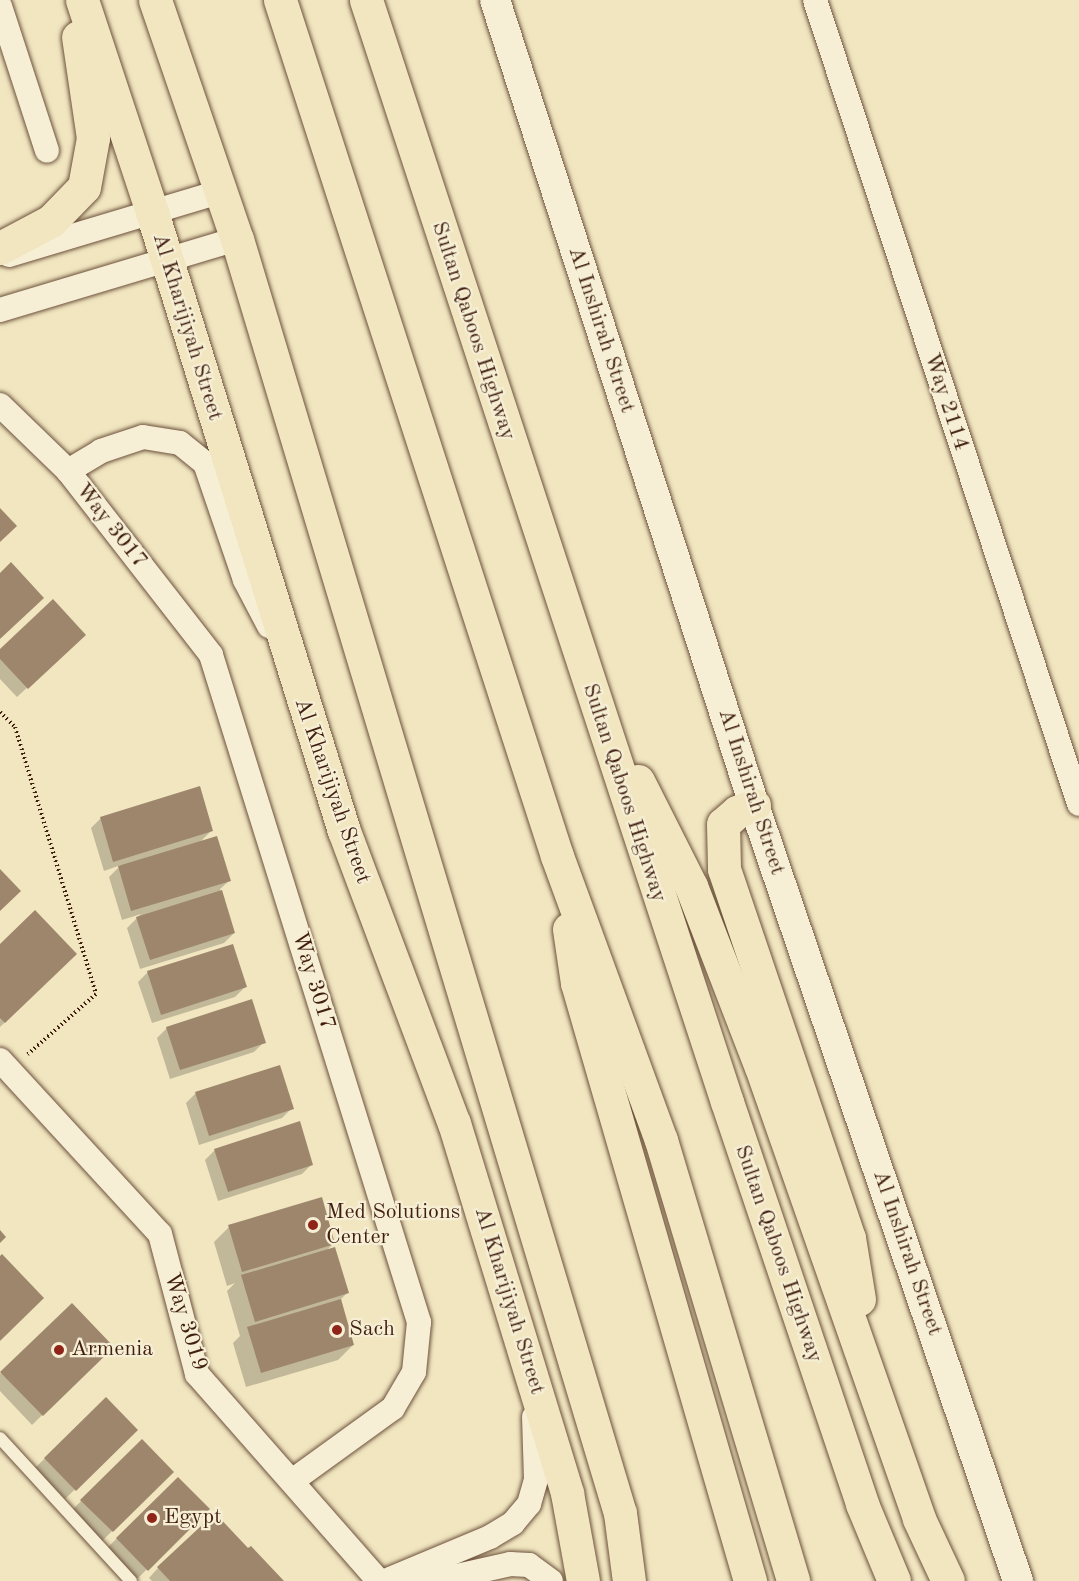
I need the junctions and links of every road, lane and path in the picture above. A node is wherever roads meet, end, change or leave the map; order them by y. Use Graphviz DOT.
graph roads {
  1 [pos="72,0"];
  2 [pos="82,0"];
  3 [pos="155,0"];
  4 [pos="280,0"];
  5 [pos="366,0"];
  6 [pos="495,0"];
  7 [pos="815,0"];
  8 [pos="0,6"];
  9 [pos="47,151"];
  10 [pos="222,191"];
  11 [pos="152,212"];
  12 [pos="237,239"];
  13 [pos="0,248"];
  14 [pos="0,258"];
  15 [pos="167,260"];
  16 [pos="0,310"];
  17 [pos="0,405"];
  18 [pos="68,471"];
  19 [pos="290,665"];
  20 [pos="586,676"];
  21 [pos="0,712"];
  22 [pos="1079,804"];
  23 [pos="754,805"];
  24 [pos="557,856"];
  25 [pos="5,1065"];
  26 [pos="529,1367"];
  27 [pos="874,1390"];
  28 [pos="0,1438"];
  29 [pos="292,1481"];
  30 [pos="131,1581"];
  31 [pos="379,1581"];
  32 [pos="385,1581"];
  33 [pos="407,1581"];
  34 [pos="551,1581"];
  35 [pos="583,1581"];
  36 [pos="629,1581"];
  37 [pos="750,1581"];
  38 [pos="793,1581"];
  39 [pos="894,1581"];
  40 [pos="948,1581"];
  41 [pos="1018,1581"];
  1 -- 13 [label="main road"];
  2 -- 11 [label="main road, Al Kharijiyah Street"];
  3 -- 10 [label="main road, Al Kharijiyah Street"];
  4 -- 24 [label="main road"];
  5 -- 20 [label="main road, Sultan Qaboos Highway"];
  6 -- 23 [label="street, Al Inshirah Street"];
  7 -- 22 [label="street, Way 2114"];
  8 -- 9 [label="street"];
  10 -- 11 [label="street"];
  10 -- 12 [label="main road, Al Kharijiyah Street"];
  11 -- 14 [label="street"];
  11 -- 15 [label="main road, Al Kharijiyah Street"];
  12 -- 15 [label="street"];
  12 -- 36 [label="main road, Al Kharijiyah Street"];
  15 -- 16 [label="street"];
  15 -- 19 [label="main road, Al Kharijiyah Street"];
  17 -- 18 [label="street, Way 3017"];
  18 -- 19 [label="street, Way 3017"];
  18 -- 29 [label="street, Way 3017"];
  19 -- 26 [label="main road, Al Kharijiyah Street"];
  20 -- 27 [label="main road"];
  20 -- 39 [label="main road, Sultan Qaboos Highway"];
  21 -- 25 [label="path"];
  23 -- 27 [label="main road"];
  23 -- 41 [label="street, Al Inshirah Street"];
  24 -- 37 [label="main road"];
  24 -- 38 [label="main road"];
  25 -- 29 [label="street, Way 3019"];
  26 -- 32 [label="street"];
  26 -- 35 [label="main road, Al Kharijiyah Street"];
  27 -- 40 [label="main road"];
  28 -- 30 [label="lane"];
  29 -- 31 [label="street, Way 3019"];
  33 -- 34 [label="street"];
}
